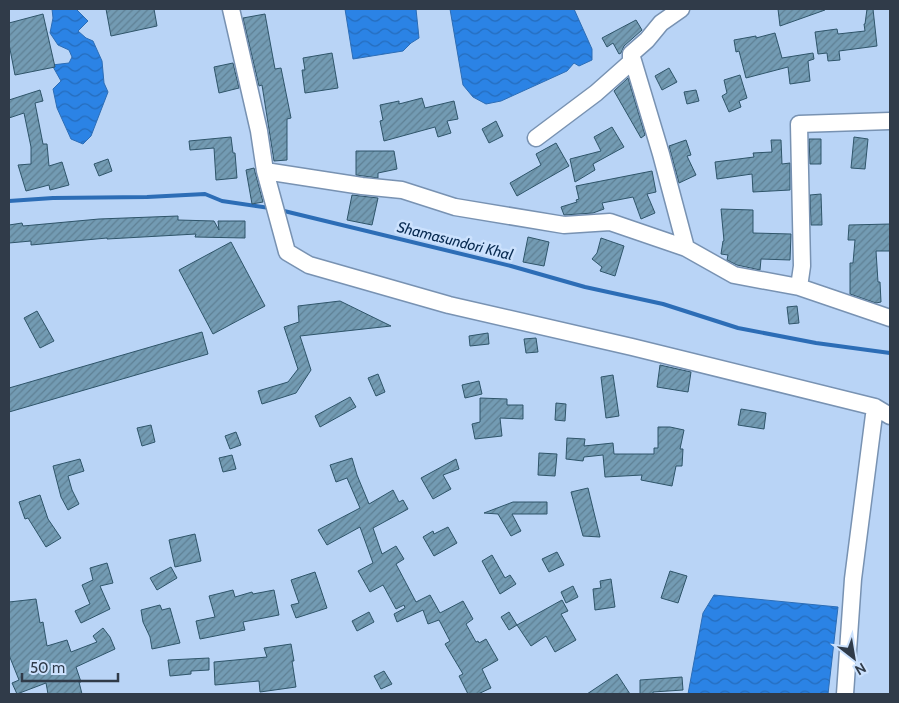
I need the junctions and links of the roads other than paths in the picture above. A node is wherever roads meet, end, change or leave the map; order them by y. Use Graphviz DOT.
graph roads {
  1 [pos="231,9"];
  2 [pos="681,9"];
  3 [pos="631,54"];
  4 [pos="890,121"];
  5 [pos="536,138"];
  6 [pos="265,171"];
  7 [pos="686,248"];
  8 [pos="799,287"];
  9 [pos="890,318"];
  10 [pos="875,407"];
  11 [pos="890,416"];
  12 [pos="845,694"];
  1 -- 6 [label="street"];
  2 -- 3 [label="street"];
  3 -- 5 [label="street"];
  3 -- 7 [label="street"];
  4 -- 8 [label="street"];
  6 -- 7 [label="street"];
  6 -- 10 [label="street"];
  7 -- 8 [label="street"];
  8 -- 9 [label="street"];
  10 -- 11 [label="street"];
  10 -- 12 [label="street"];
}
